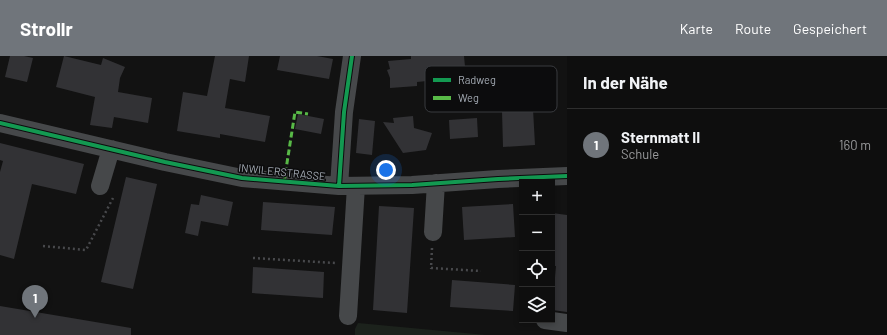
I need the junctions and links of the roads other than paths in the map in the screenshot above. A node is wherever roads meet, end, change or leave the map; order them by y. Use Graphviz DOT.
graph roads {
  1 [pos="352,56"];
  2 [pos="0,123"];
  3 [pos="111,149"];
  4 [pos="567,176"];
  5 [pos="544,179"];
  6 [pos="519,180"];
  7 [pos="436,183"];
  8 [pos="348,186"];
  9 [pos="107,192"];
  10 [pos="434,232"];
  11 [pos="348,316"];
  12 [pos="555,321"];
  13 [pos="567,323"];
  1 -- 8 [label="street"];
  2 -- 3 [label="street, INWILERSTRASSE"];
  3 -- 8 [label="street, INWILERSTRASSE"];
  3 -- 9 [label="street"];
  4 -- 5 [label="street, INWILERSTRASSE"];
  6 -- 7 [label="street, INWILERSTRASSE"];
  7 -- 8 [label="street, INWILERSTRASSE"];
  7 -- 10 [label="street"];
  8 -- 11 [label="street"];
  12 -- 13 [label="street"];
}
